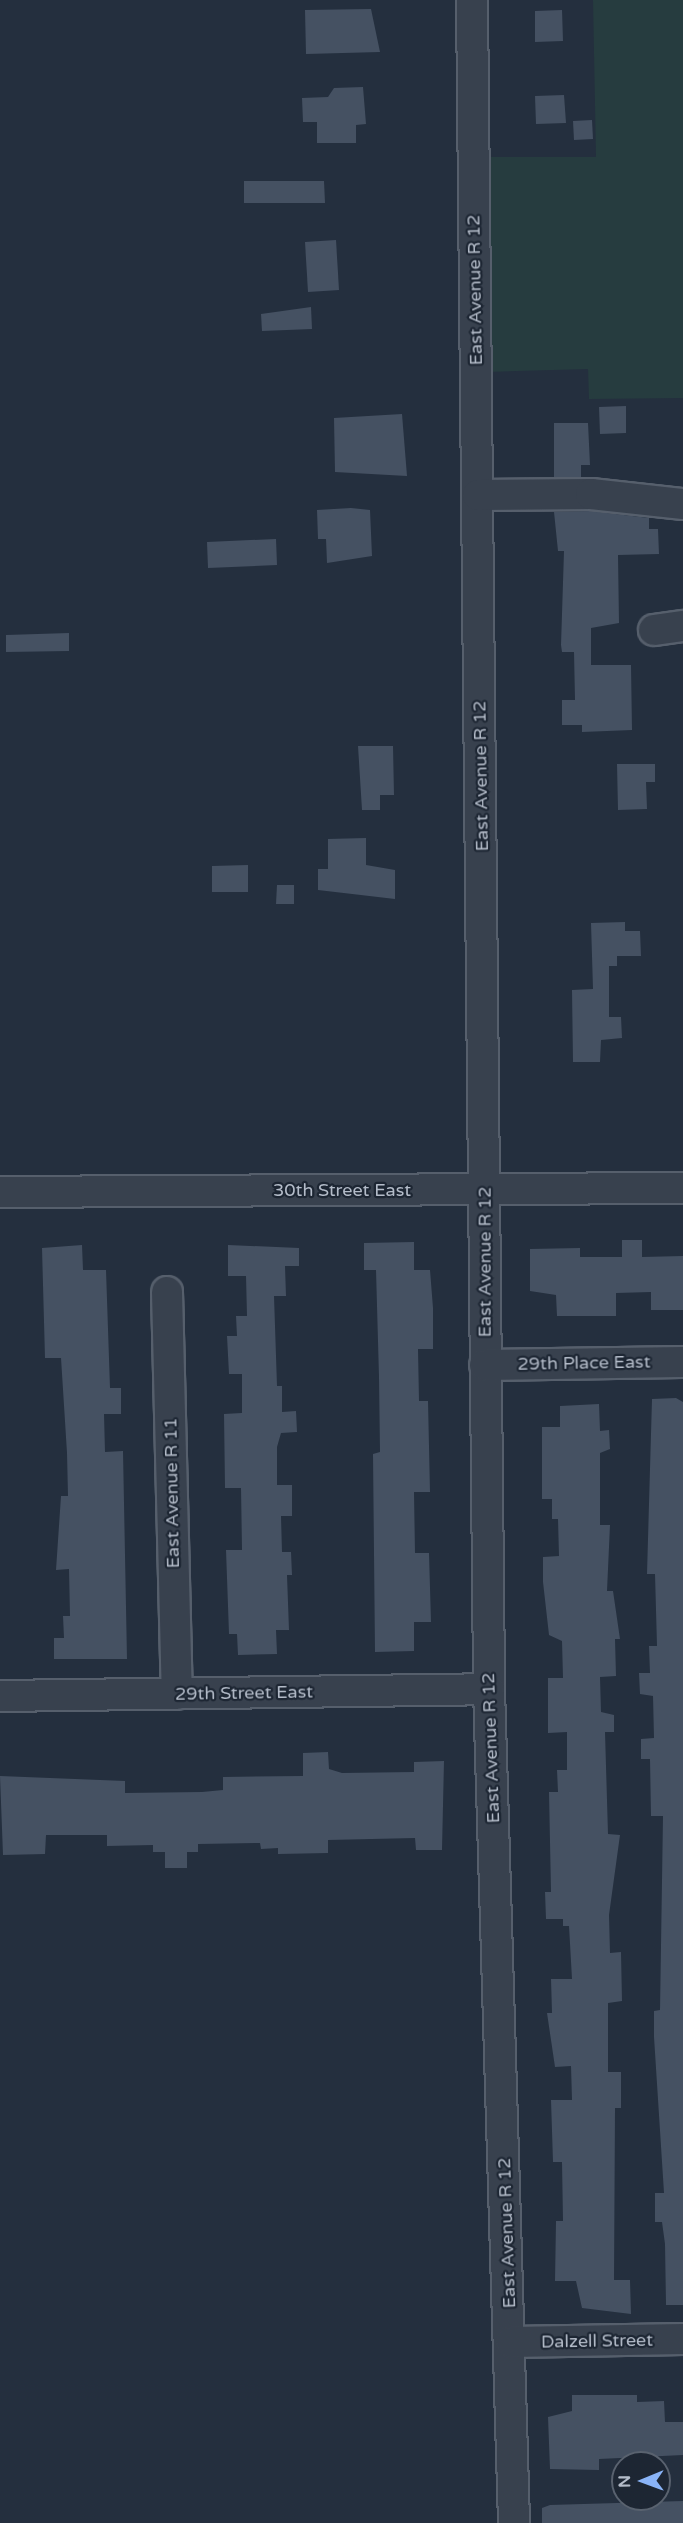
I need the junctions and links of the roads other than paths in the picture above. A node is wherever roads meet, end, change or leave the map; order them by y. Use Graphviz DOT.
graph roads {
  1 [pos="472,0"];
  2 [pos="478,495"];
  3 [pos="683,504"];
  4 [pos="683,1188"];
  5 [pos="485,1189"];
  6 [pos="0,1191"];
  7 [pos="167,1292"];
  8 [pos="683,1362"];
  9 [pos="485,1365"];
  10 [pos="489,1689"];
  11 [pos="177,1694"];
  12 [pos="0,1696"];
  13 [pos="683,2339"];
  14 [pos="511,2342"];
  15 [pos="514,2523"];
  1 -- 2 [label="street, East Avenue R 12"];
  2 -- 3 [label="street"];
  2 -- 5 [label="street, East Avenue R 12"];
  4 -- 5 [label="street, 30th Street East"];
  5 -- 6 [label="street, 30th Street East"];
  5 -- 9 [label="street, East Avenue R 12"];
  7 -- 11 [label="street, East Avenue R 11"];
  8 -- 9 [label="street, 29th Place East"];
  9 -- 10 [label="street, East Avenue R 12"];
  10 -- 11 [label="street, 29th Street East"];
  10 -- 14 [label="street, East Avenue R 12"];
  11 -- 12 [label="street, 29th Street East"];
  13 -- 14 [label="street, Dalzell Street"];
  14 -- 15 [label="street, East Avenue R 12"];
}
